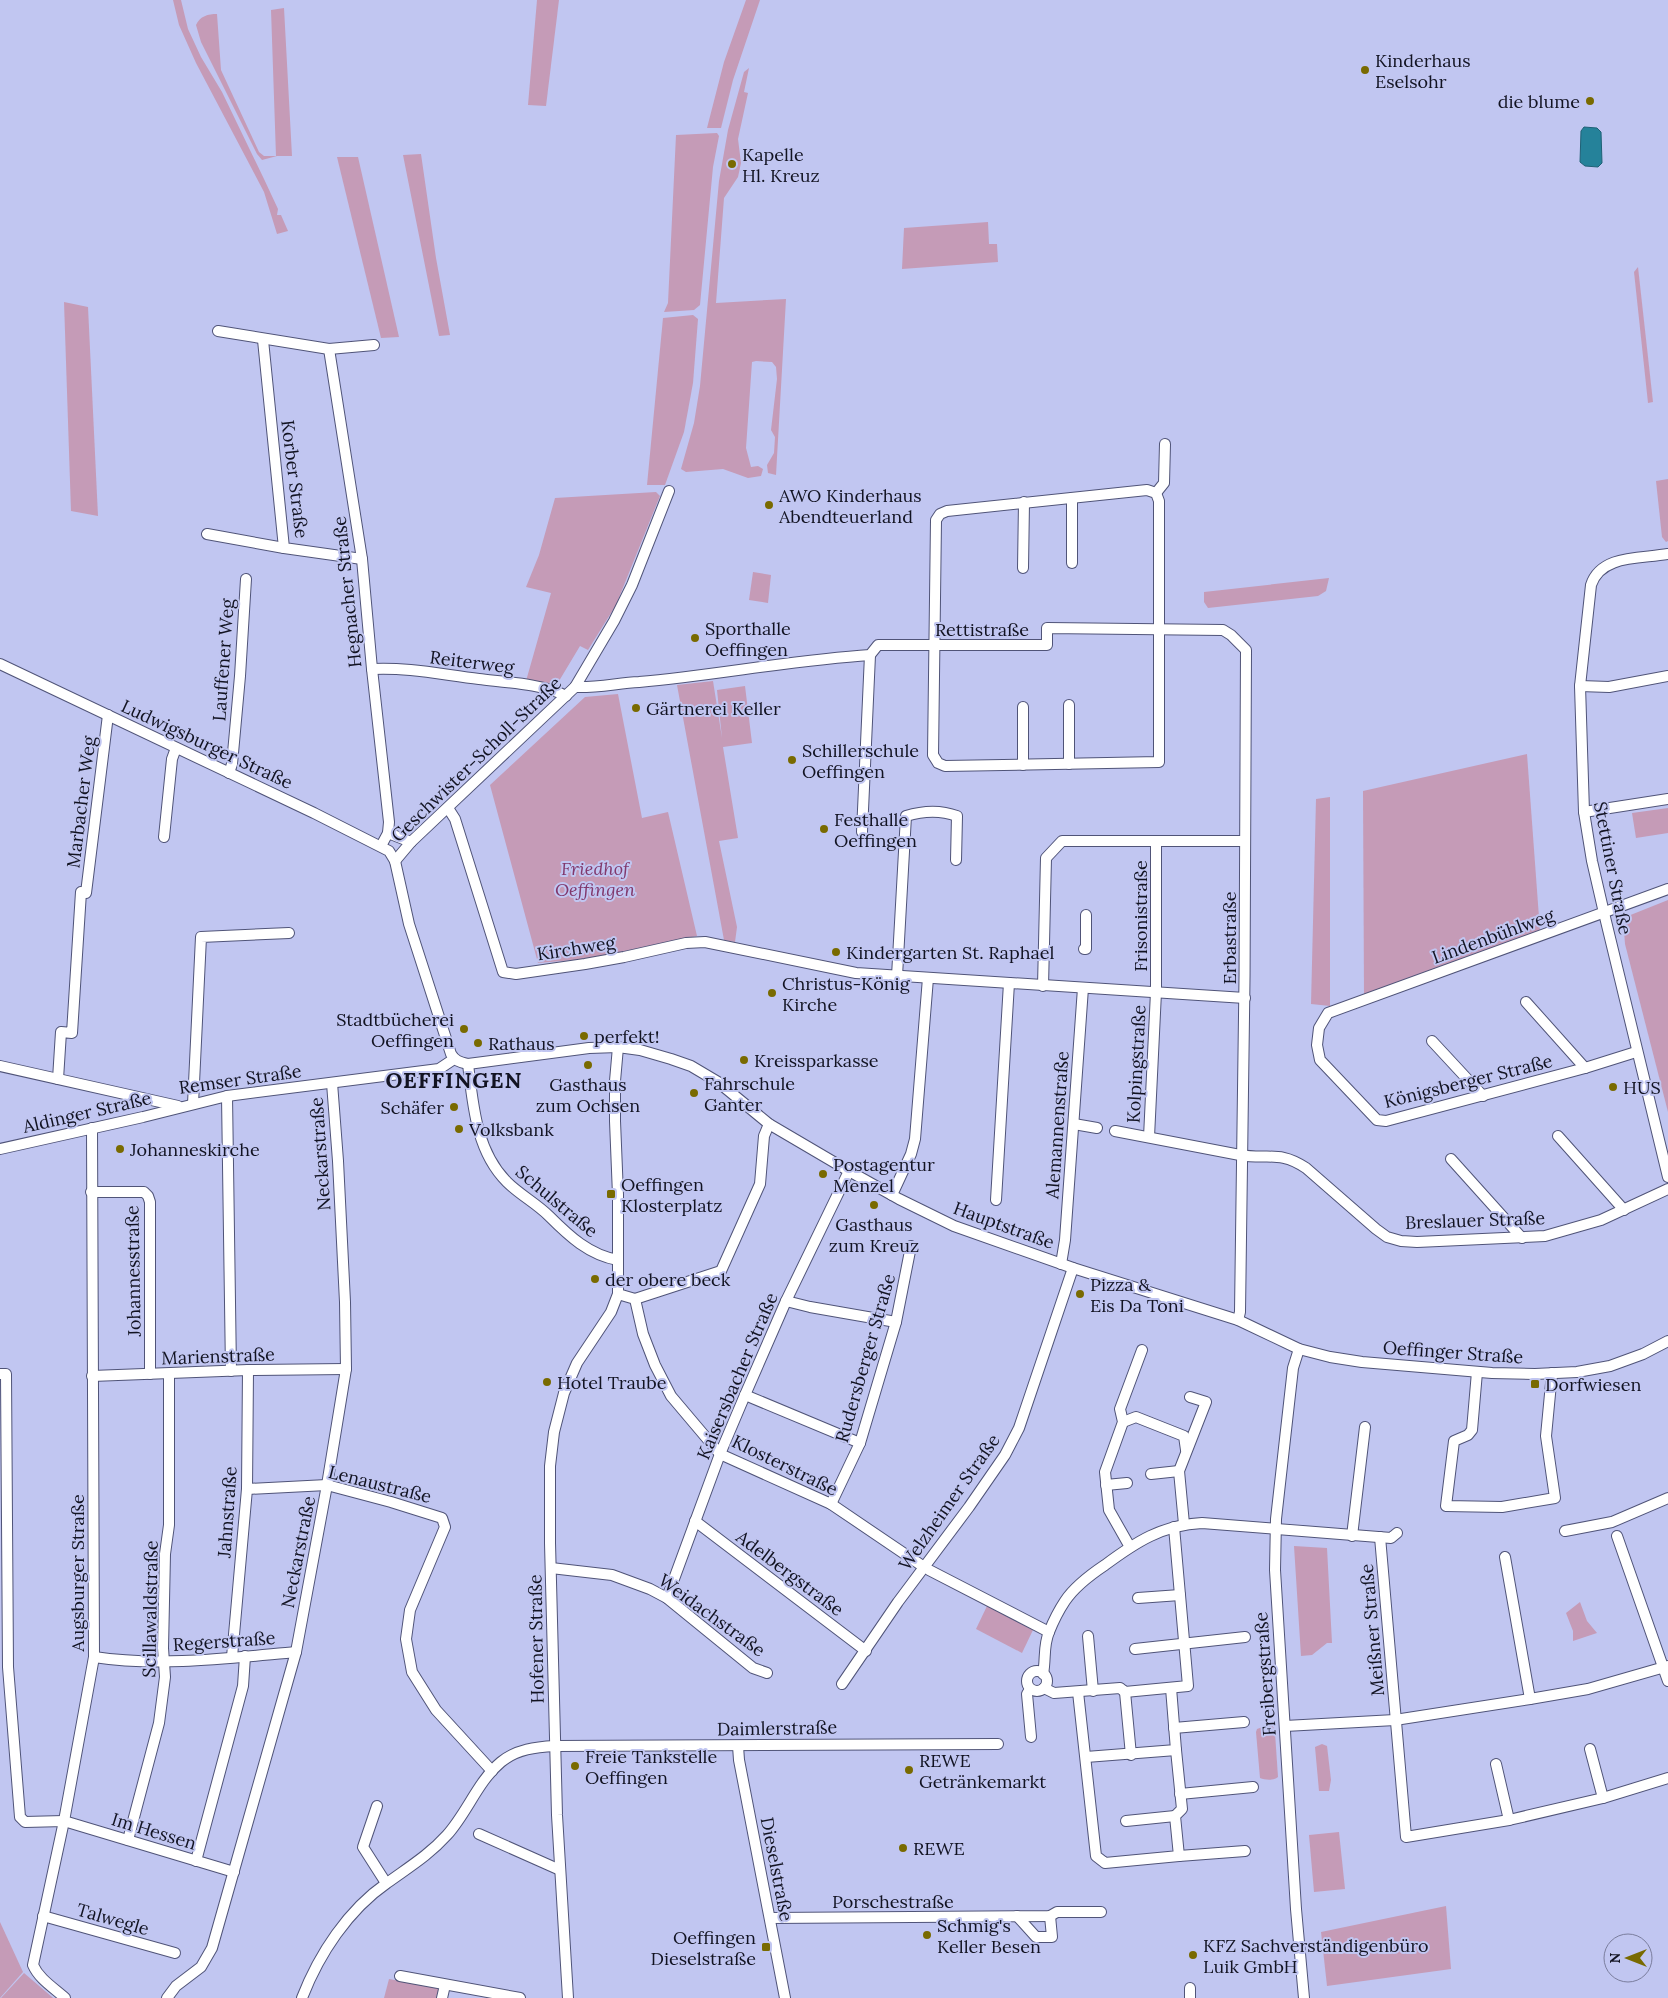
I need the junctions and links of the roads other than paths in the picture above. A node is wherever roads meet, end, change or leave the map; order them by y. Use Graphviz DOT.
graph roads {
  1 [pos="218,331"];
  2 [pos="263,340"];
  3 [pos="374,345"];
  4 [pos="329,349"];
  5 [pos="1165,444"];
  6 [pos="669,491"];
  7 [pos="1156,493"];
  8 [pos="1072,498"];
  9 [pos="1024,502"];
  10 [pos="206,534"];
  11 [pos="284,548"];
  12 [pos="1668,554"];
  13 [pos="362,559"];
  14 [pos="1072,563"];
  15 [pos="1024,568"];
  16 [pos="246,580"];
  17 [pos="1159,628"];
  18 [pos="936,645"];
  19 [pos="870,655"];
  20 [pos="0,664"];
  21 [pos="372,669"];
  22 [pos="1668,676"];
  23 [pos="1580,686"];
  24 [pos="575,687"];
  25 [pos="566,696"];
  26 [pos="1069,705"];
  27 [pos="1023,707"];
  28 [pos="108,715"];
  29 [pos="176,748"];
  30 [pos="1069,764"];
  31 [pos="1022,765"];
  32 [pos="230,773"];
  33 [pos="1668,799"];
  34 [pos="448,808"];
  35 [pos="1584,812"];
  36 [pos="862,832"];
  37 [pos="388,833"];
  38 [pos="164,837"];
  39 [pos="1156,841"];
  40 [pos="1245,841"];
  41 [pos="411,842"];
  42 [pos="381,846"];
  43 [pos="956,860"];
  44 [pos="395,861"];
  45 [pos="1668,890"];
  46 [pos="1604,913"];
  47 [pos="1086,915"];
  48 [pos="289,932"];
  49 [pos="1084,948"];
  50 [pos="897,976"];
  51 [pos="928,978"];
  52 [pos="1009,983"];
  53 [pos="1043,986"];
  54 [pos="1083,988"];
  55 [pos="1156,992"];
  56 [pos="1245,998"];
  57 [pos="1526,1002"];
  58 [pos="1328,1013"];
  59 [pos="1432,1041"];
  60 [pos="618,1047"];
  61 [pos="1636,1052"];
  62 [pos="454,1059"];
  63 [pos="468,1064"];
  64 [pos="0,1066"];
  65 [pos="1584,1068"];
  66 [pos="58,1079"];
  67 [pos="332,1083"];
  68 [pos="227,1096"];
  69 [pos="1483,1096"];
  70 [pos="193,1104"];
  71 [pos="182,1107"];
  72 [pos="769,1124"];
  73 [pos="1074,1124"];
  74 [pos="92,1128"];
  75 [pos="1098,1128"];
  76 [pos="1115,1131"];
  77 [pos="1558,1136"];
  78 [pos="1149,1137"];
  79 [pos="0,1148"];
  80 [pos="1243,1156"];
  81 [pos="1451,1159"];
  82 [pos="849,1171"];
  83 [pos="1668,1177"];
  84 [pos="1668,1189"];
  85 [pos="92,1192"];
  86 [pos="892,1195"];
  87 [pos="996,1200"];
  88 [pos="1624,1210"];
  89 [pos="1522,1238"];
  90 [pos="911,1246"];
  91 [pos="618,1260"];
  92 [pos="1061,1264"];
  93 [pos="1073,1268"];
  94 [pos="618,1294"];
  95 [pos="635,1299"];
  96 [pos="786,1301"];
  97 [pos="1238,1320"];
  98 [pos="896,1322"];
  99 [pos="1668,1341"];
  100 [pos="1299,1349"];
  101 [pos="1142,1350"];
  102 [pos="248,1370"];
  103 [pos="346,1370"];
  104 [pos="231,1371"];
  105 [pos="1477,1372"];
  106 [pos="1552,1373"];
  107 [pos="0,1374"];
  108 [pos="150,1374"];
  109 [pos="169,1374"];
  110 [pos="92,1376"];
  111 [pos="745,1395"];
  112 [pos="1190,1397"];
  113 [pos="1123,1422"];
  114 [pos="1365,1427"];
  115 [pos="860,1443"];
  116 [pos="1187,1451"];
  117 [pos="720,1454"];
  118 [pos="1179,1470"];
  119 [pos="1151,1474"];
  120 [pos="1127,1483"];
  121 [pos="327,1485"];
  122 [pos="1106,1485"];
  123 [pos="247,1489"];
  124 [pos="1668,1498"];
  125 [pos="831,1504"];
  126 [pos="696,1521"];
  127 [pos="1179,1525"];
  128 [pos="1276,1529"];
  129 [pos="1565,1531"];
  130 [pos="1397,1533"];
  131 [pos="1352,1536"];
  132 [pos="1617,1536"];
  133 [pos="1380,1538"];
  134 [pos="1130,1547"];
  135 [pos="1506,1557"];
  136 [pos="551,1568"];
  137 [pos="927,1568"];
  138 [pos="1180,1594"];
  139 [pos="667,1598"];
  140 [pos="1138,1598"];
  141 [pos="1049,1632"];
  142 [pos="1088,1636"];
  143 [pos="1245,1637"];
  144 [pos="1185,1642"];
  145 [pos="1135,1649"];
  146 [pos="866,1651"];
  147 [pos="296,1652"];
  148 [pos="245,1656"];
  149 [pos="94,1657"];
  150 [pos="232,1657"];
  151 [pos="164,1661"];
  152 [pos="1666,1667"];
  153 [pos="767,1673"];
  154 [pos="1043,1674"];
  155 [pos="1668,1681"];
  156 [pos="842,1684"];
  157 [pos="1044,1688"];
  158 [pos="1171,1688"];
  159 [pos="1030,1689"];
  160 [pos="1093,1691"];
  161 [pos="1078,1692"];
  162 [pos="1125,1692"];
  163 [pos="1530,1699"];
  164 [pos="1395,1720"];
  165 [pos="1244,1722"];
  166 [pos="1285,1726"];
  167 [pos="1174,1728"];
  168 [pos="1031,1737"];
  169 [pos="998,1744"];
  170 [pos="555,1746"];
  171 [pos="738,1746"];
  172 [pos="1590,1749"];
  173 [pos="1176,1750"];
  174 [pos="1131,1754"];
  175 [pos="1086,1757"];
  176 [pos="1496,1764"];
  177 [pos="492,1771"];
  178 [pos="1668,1778"];
  179 [pos="1253,1787"];
  180 [pos="1180,1794"];
  181 [pos="1603,1798"];
  182 [pos="377,1806"];
  183 [pos="1175,1816"];
  184 [pos="1509,1820"];
  185 [pos="64,1821"];
  186 [pos="1126,1821"];
  187 [pos="479,1834"];
  188 [pos="128,1840"];
  189 [pos="1245,1851"];
  190 [pos="1179,1856"];
  191 [pos="196,1861"];
  192 [pos="560,1870"];
  193 [pos="234,1872"];
  194 [pos="386,1883"];
  195 [pos="1101,1912"];
  196 [pos="44,1916"];
  197 [pos="1017,1916"];
  198 [pos="1050,1916"];
  199 [pos="770,1918"];
  200 [pos="174,1953"];
  201 [pos="400,1976"];
  202 [pos="445,1985"];
  203 [pos="65,1998"];
  204 [pos="167,1998"];
  205 [pos="302,1998"];
  206 [pos="442,1998"];
  207 [pos="520,1998"];
  208 [pos="568,1998"];
  209 [pos="785,1998"];
  210 [pos="1304,1998"];
  1 -- 2 [label="street"];
  2 -- 4 [label="street"];
  2 -- 11 [label="street, Korber Straße"];
  3 -- 4 [label="street"];
  4 -- 13 [label="street, Hegnacher Straße"];
  5 -- 7 [label="street"];
  6 -- 24 [label="street, Geschwister-Scholl-Straße"];
  7 -- 8 [label="street"];
  7 -- 17 [label="street"];
  8 -- 9 [label="street"];
  8 -- 14 [label="street"];
  9 -- 15 [label="street"];
  9 -- 18 [label="street"];
  10 -- 11 [label="street"];
  11 -- 13 [label="street, Korber Straße"];
  12 -- 23 [label="street, Stettiner Straße"];
  13 -- 21 [label="street, Hegnacher Straße"];
  16 -- 32 [label="street, Lauffener Weg"];
  17 -- 18 [label="street, Rettistraße"];
  17 -- 30 [label="street"];
  17 -- 40 [label="street, Erbastraße"];
  18 -- 19 [label="street, Rettistraße"];
  18 -- 31 [label="street"];
  19 -- 24 [label="street"];
  19 -- 36 [label="street"];
  20 -- 28 [label="street, Ludwigsburger Straße"];
  21 -- 25 [label="street, Reiterweg"];
  21 -- 37 [label="street, Hegnacher Straße"];
  22 -- 23 [label="street"];
  23 -- 35 [label="street, Stettiner Straße"];
  24 -- 25 [label="street, Geschwister-Scholl-Straße"];
  25 -- 34 [label="street, Geschwister-Scholl-Straße"];
  26 -- 30 [label="street"];
  27 -- 31 [label="street"];
  28 -- 29 [label="street, Ludwigsburger Straße"];
  28 -- 66 [label="street, Marbacher Weg"];
  29 -- 32 [label="street, Ludwigsburger Straße"];
  29 -- 38 [label="street"];
  30 -- 31 [label="street"];
  32 -- 42 [label="street, Ludwigsburger Straße"];
  33 -- 35 [label="street"];
  34 -- 41 [label="street, Geschwister-Scholl-Straße"];
  34 -- 50 [label="street, Kirchweg"];
  35 -- 46 [label="street, Stettiner Straße"];
  37 -- 41 [label="street"];
  37 -- 42 [label="street, Hegnacher Straße"];
  39 -- 40 [label="street, Frisonistraße"];
  39 -- 53 [label="street, Frisonistraße"];
  39 -- 55 [label="street, Frisonistraße"];
  40 -- 56 [label="street, Erbastraße"];
  41 -- 44 [label="street, Geschwister-Scholl-Straße"];
  42 -- 44 [label="street, Ludwigsburger Straße"];
  43 -- 50 [label="street"];
  44 -- 62 [label="street"];
  45 -- 46 [label="street, Lindenbühlweg"];
  46 -- 58 [label="street, Lindenbühlweg"];
  46 -- 61 [label="street, Stettiner Straße"];
  47 -- 49 [label="street"];
  48 -- 70 [label="street"];
  50 -- 51 [label="street, Kirchweg"];
  51 -- 52 [label="street, Kirchweg"];
  51 -- 86 [label="street"];
  52 -- 53 [label="street, Kirchweg"];
  52 -- 87 [label="street"];
  53 -- 54 [label="street, Kirchweg"];
  54 -- 55 [label="street, Kirchweg"];
  54 -- 73 [label="street, Alemannenstraße"];
  55 -- 56 [label="street, Kirchweg"];
  55 -- 78 [label="street, Kolpingstraße"];
  56 -- 80 [label="street, Erbastraße"];
  57 -- 65 [label="street"];
  58 -- 69 [label="street, Königsberger Straße"];
  59 -- 69 [label="street"];
  60 -- 63 [label="street, Hauptstraße"];
  60 -- 72 [label="street, Hauptstraße"];
  60 -- 91 [label="street"];
  61 -- 65 [label="street, Königsberger Straße"];
  61 -- 83 [label="street, Stettiner Straße"];
  62 -- 63 [label="street"];
  62 -- 67 [label="street, Remser Straße"];
  63 -- 91 [label="street, Schulstraße"];
  64 -- 66 [label="street, Remser Straße"];
  65 -- 69 [label="street, Königsberger Straße"];
  66 -- 71 [label="street, Remser Straße"];
  67 -- 68 [label="street, Remser Straße"];
  67 -- 103 [label="street, Neckarstraße"];
  68 -- 70 [label="street, Remser Straße"];
  68 -- 104 [label="street"];
  70 -- 71 [label="street, Remser Straße"];
  71 -- 74 [label="street, Aldinger Straße"];
  72 -- 82 [label="street, Hauptstraße"];
  72 -- 95 [label="street"];
  73 -- 75 [label="street"];
  73 -- 92 [label="street, Alemannenstraße"];
  74 -- 79 [label="street, Aldinger Straße"];
  74 -- 85 [label="street, Augsburger Straße"];
  76 -- 78 [label="street, Breslauer Straße"];
  77 -- 88 [label="street"];
  78 -- 80 [label="street, Breslauer Straße"];
  80 -- 89 [label="street, Breslauer Straße"];
  80 -- 97 [label="street, Erbastraße"];
  81 -- 89 [label="street"];
  82 -- 86 [label="street, Hauptstraße"];
  82 -- 96 [label="street, Kaisersbacher Straße"];
  84 -- 88 [label="street, Breslauer Straße"];
  85 -- 108 [label="street, Johannesstraße"];
  85 -- 110 [label="street, Augsburger Straße"];
  86 -- 92 [label="street, Hauptstraße"];
  88 -- 89 [label="street, Breslauer Straße"];
  90 -- 98 [label="street, Rudersberger Straße"];
  91 -- 94 [label="street"];
  92 -- 93 [label="street, Hauptstraße"];
  93 -- 97 [label="street, Hauptstraße"];
  93 -- 137 [label="street, Welzheimer Straße"];
  94 -- 95 [label="street"];
  94 -- 136 [label="street, Hofener Straße"];
  95 -- 117 [label="street, Klosterstraße"];
  96 -- 98 [label="street"];
  96 -- 111 [label="street, Kaisersbacher Straße"];
  97 -- 100 [label="street, Oeffinger Straße"];
  98 -- 115 [label="street, Rudersberger Straße"];
  99 -- 106 [label="street, Oeffinger Straße"];
  100 -- 105 [label="street, Oeffinger Straße"];
  100 -- 128 [label="street, Freibergstraße"];
  101 -- 113 [label="street"];
  102 -- 103 [label="street, Marienstraße"];
  102 -- 104 [label="street, Marienstraße"];
  102 -- 123 [label="street, Jahnstraße"];
  103 -- 121 [label="street, Neckarstraße"];
  104 -- 109 [label="street, Marienstraße"];
  105 -- 106 [label="street, Oeffinger Straße"];
  105 -- 106 [label="street"];
  107 -- 185 [label="street, Im Hessen"];
  108 -- 109 [label="street, Marienstraße"];
  108 -- 110 [label="street, Marienstraße"];
  109 -- 151 [label="street, Scillawaldstraße"];
  110 -- 149 [label="street, Augsburger Straße"];
  111 -- 115 [label="street"];
  111 -- 117 [label="street, Kaisersbacher Straße"];
  112 -- 116 [label="street"];
  113 -- 116 [label="street"];
  113 -- 122 [label="street"];
  114 -- 131 [label="street"];
  115 -- 125 [label="street, Rudersberger Straße"];
  116 -- 118 [label="street"];
  117 -- 125 [label="street, Klosterstraße"];
  117 -- 126 [label="street, Kaisersbacher Straße"];
  118 -- 119 [label="street"];
  118 -- 127 [label="street"];
  120 -- 122 [label="street"];
  121 -- 123 [label="street, Lenaustraße"];
  121 -- 147 [label="street, Neckarstraße"];
  121 -- 177 [label="street, Lenaustraße"];
  122 -- 134 [label="street"];
  123 -- 150 [label="street, Jahnstraße"];
  124 -- 129 [label="street"];
  125 -- 137 [label="street, Klosterstraße"];
  126 -- 139 [label="street, Kaisersbacher Straße"];
  126 -- 146 [label="street, Adelbergstraße"];
  127 -- 128 [label="street"];
  127 -- 134 [label="street"];
  127 -- 138 [label="street"];
  128 -- 131 [label="street"];
  128 -- 166 [label="street, Freibergstraße"];
  130 -- 133 [label="street"];
  131 -- 133 [label="street"];
  132 -- 152 [label="street"];
  133 -- 164 [label="street, Meißner Straße"];
  134 -- 141 [label="street"];
  135 -- 163 [label="street"];
  136 -- 139 [label="street, Weidachstraße"];
  136 -- 170 [label="street, Hofener Straße"];
  137 -- 141 [label="street, Klosterstraße"];
  137 -- 146 [label="street, Welzheimer Straße"];
  138 -- 140 [label="street"];
  138 -- 144 [label="street"];
  139 -- 153 [label="street, Weidachstraße"];
  141 -- 154 [label="street"];
  142 -- 160 [label="street"];
  143 -- 144 [label="street"];
  144 -- 145 [label="street"];
  144 -- 158 [label="street"];
  146 -- 156 [label="street, Welzheimer Straße"];
  147 -- 148 [label="street, Regerstraße"];
  147 -- 193 [label="street, Neckarstraße"];
  148 -- 150 [label="street, Regerstraße"];
  148 -- 191 [label="street"];
  149 -- 151 [label="street, Regerstraße"];
  149 -- 185 [label="street, Augsburger Straße"];
  150 -- 151 [label="street, Regerstraße"];
  151 -- 188 [label="street, Scillawaldstraße"];
  152 -- 155 [label="street"];
  152 -- 163 [label="street, Meißner Straße"];
  154 -- 157 [label="street"];
  154 -- 159 [label="street"];
  157 -- 159 [label="street"];
  157 -- 161 [label="street"];
  158 -- 162 [label="street"];
  158 -- 167 [label="street"];
  159 -- 168 [label="street"];
  160 -- 161 [label="street"];
  160 -- 162 [label="street"];
  161 -- 175 [label="street"];
  162 -- 174 [label="street"];
  163 -- 164 [label="street, Meißner Straße"];
  164 -- 166 [label="street, Meißner Straße"];
  164 -- 184 [label="street"];
  165 -- 167 [label="street"];
  166 -- 210 [label="street, Freibergstraße"];
  167 -- 173 [label="street"];
  169 -- 171 [label="street, Daimlerstraße"];
  170 -- 171 [label="street, Daimlerstraße"];
  170 -- 177 [label="street, Daimlerstraße"];
  170 -- 192 [label="street, Hofener Straße"];
  171 -- 199 [label="street, Dieselstraße"];
  172 -- 181 [label="street"];
  173 -- 174 [label="street"];
  173 -- 180 [label="street"];
  174 -- 175 [label="street"];
  175 -- 190 [label="street"];
  176 -- 184 [label="street"];
  177 -- 194 [label="street, Daimlerstraße"];
  178 -- 181 [label="street"];
  179 -- 180 [label="street"];
  180 -- 183 [label="street"];
  181 -- 184 [label="street"];
  182 -- 194 [label="street"];
  183 -- 186 [label="street"];
  183 -- 190 [label="street"];
  185 -- 188 [label="street, Im Hessen"];
  185 -- 196 [label="street, Augsburger Straße"];
  187 -- 192 [label="street"];
  188 -- 191 [label="street, Im Hessen"];
  189 -- 190 [label="street"];
  191 -- 193 [label="street, Im Hessen"];
  192 -- 208 [label="street, Hofener Straße"];
  193 -- 204 [label="street, Neckarstraße"];
  194 -- 205 [label="street, Daimlerstraße"];
  195 -- 198 [label="street, Porschestraße"];
  196 -- 200 [label="street, Talwegle"];
  196 -- 203 [label="street, Augsburger Straße"];
  197 -- 198 [label="street, Porschestraße"];
  197 -- 198 [label="street"];
  197 -- 199 [label="street, Porschestraße"];
  199 -- 209 [label="street, Dieselstraße"];
  201 -- 202 [label="street"];
  202 -- 206 [label="street"];
  202 -- 207 [label="street"];
}
